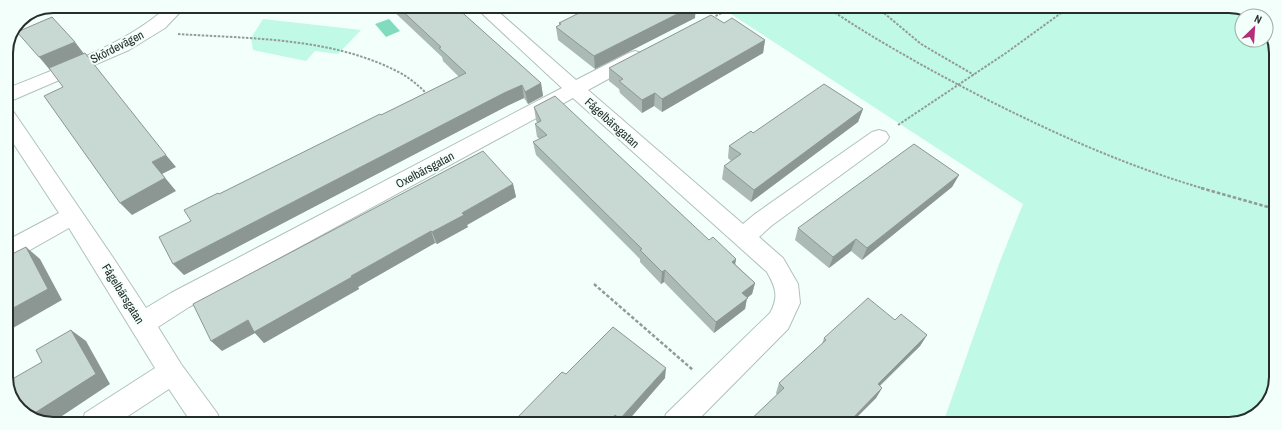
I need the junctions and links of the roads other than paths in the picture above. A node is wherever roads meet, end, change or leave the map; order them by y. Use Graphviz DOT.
graph roads {
  1 [pos="171,13"];
  2 [pos="489,13"];
  3 [pos="653,48"];
  4 [pos="575,89"];
  5 [pos="13,94"];
  6 [pos="13,127"];
  7 [pos="879,137"];
  8 [pos="72,216"];
  9 [pos="743,238"];
  10 [pos="13,248"];
  11 [pos="142,324"];
  12 [pos="172,372"];
  13 [pos="103,417"];
  14 [pos="204,417"];
  15 [pos="682,417"];
  1 -- 5 [label="street, Skördevägen"];
  2 -- 4 [label="street, Fågelbärsgatan"];
  3 -- 4 [label="street, Oxelbärsgatan"];
  4 -- 9 [label="street, Fågelbärsgatan"];
  4 -- 11 [label="street, Oxelbärsgatan"];
  6 -- 8 [label="street, Fågelbärsgatan"];
  7 -- 9 [label="street"];
  8 -- 10 [label="street"];
  8 -- 11 [label="street, Fågelbärsgatan"];
  9 -- 15 [label="street, Fågelbärsgatan"];
  11 -- 12 [label="street, Fågelbärsgatan"];
  12 -- 13 [label="street"];
  12 -- 14 [label="street, Fågelbärsgatan"];
}
